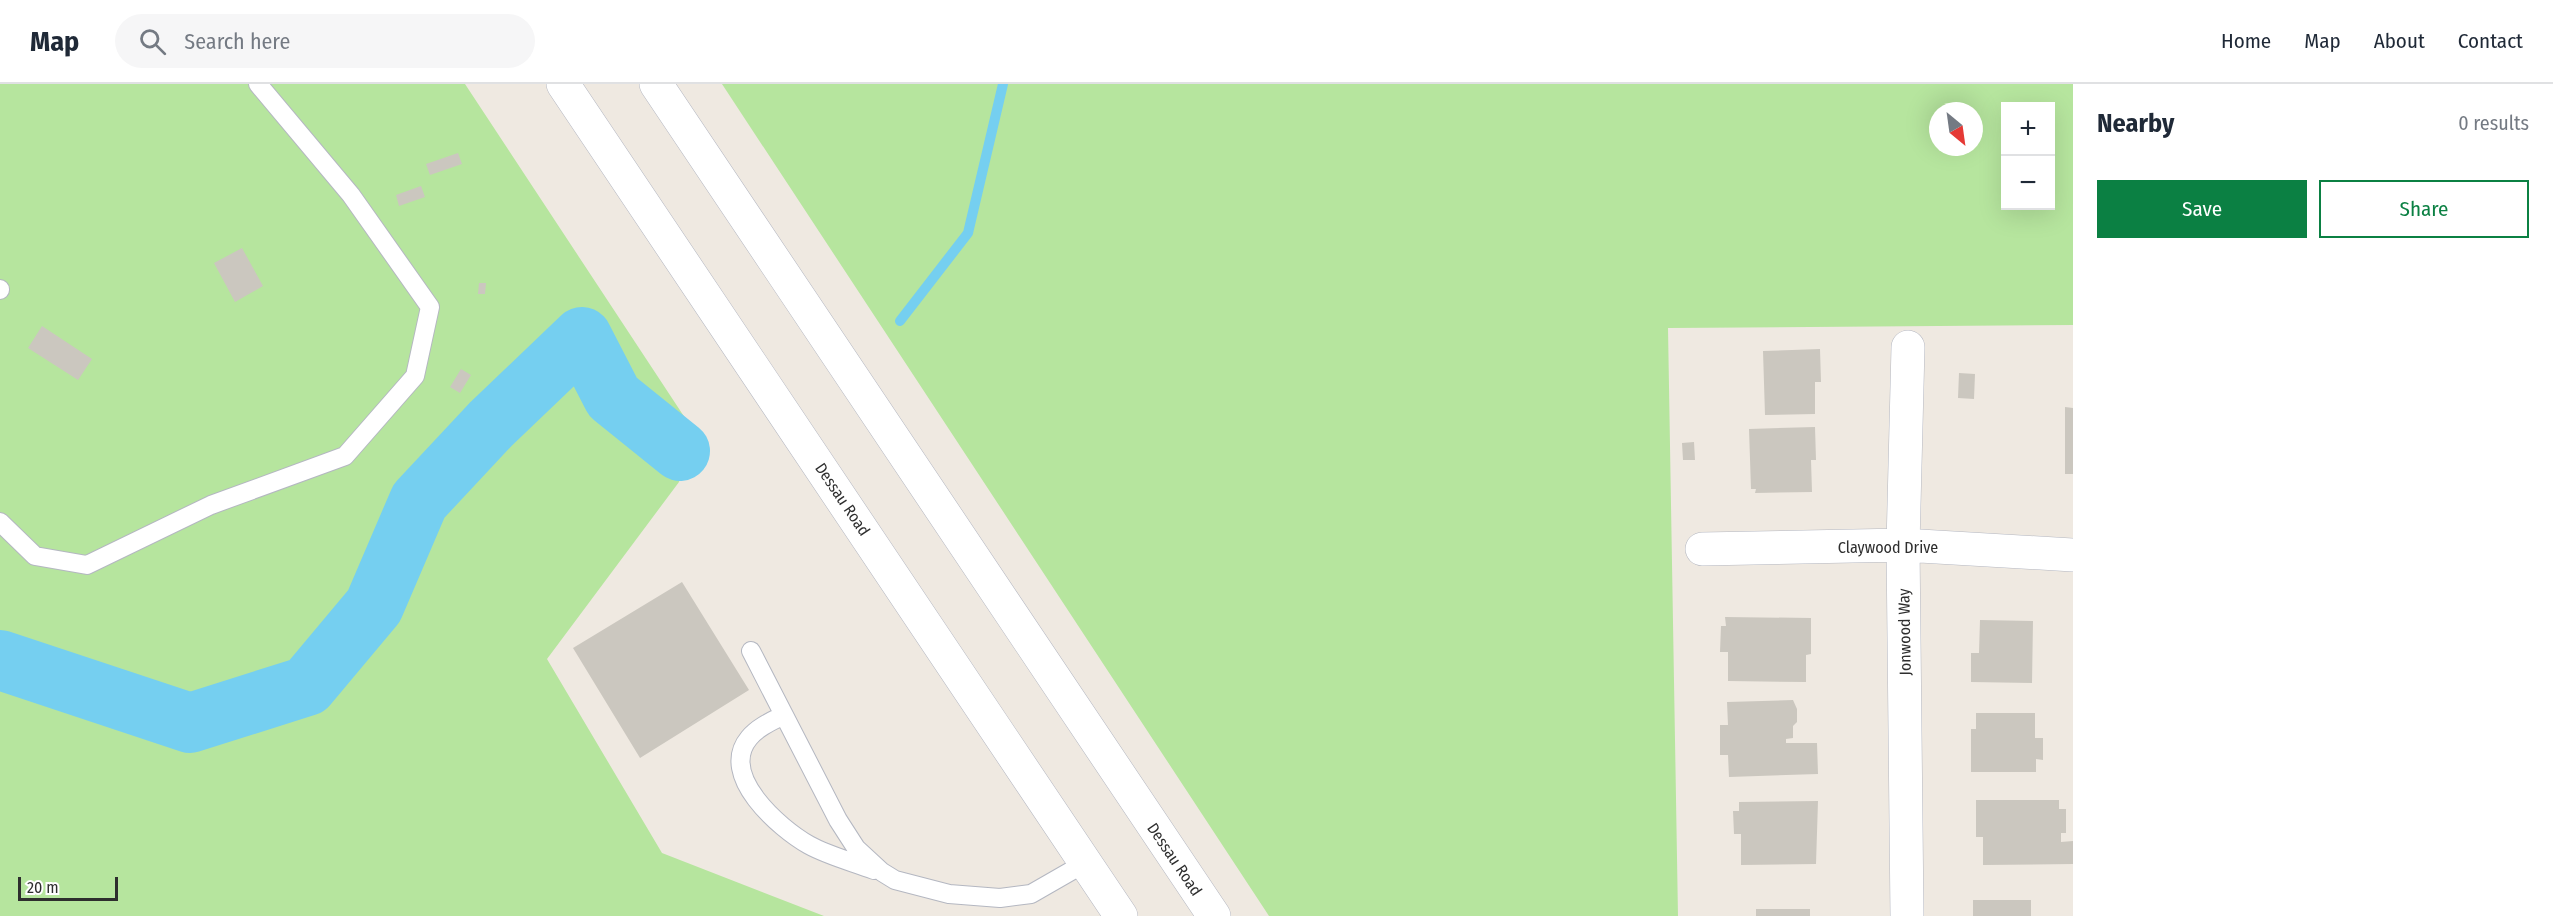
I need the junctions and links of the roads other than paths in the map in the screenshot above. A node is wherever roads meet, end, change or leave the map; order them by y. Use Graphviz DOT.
graph roads {
  1 [pos="258,84"];
  2 [pos="563,84"];
  3 [pos="656,84"];
  4 [pos="1908,347"];
  5 [pos="0,522"];
  6 [pos="1903,545"];
  7 [pos="1702,549"];
  8 [pos="2073,555"];
  9 [pos="751,651"];
  10 [pos="784,715"];
  11 [pos="1085,863"];
  12 [pos="882,872"];
  13 [pos="1121,916"];
  14 [pos="1214,916"];
  15 [pos="1907,916"];
  1 -- 5 [label="lane"];
  2 -- 11 [label="main road, Dessau Road"];
  3 -- 14 [label="main road, Dessau Road"];
  4 -- 6 [label="main road, Jonwood Way"];
  6 -- 7 [label="main road, Claywood Drive"];
  6 -- 8 [label="main road, Claywood Drive"];
  6 -- 15 [label="main road, Jonwood Way"];
  9 -- 10 [label="lane"];
  10 -- 12 [label="lane"];
  10 -- 12 [label="lane"];
  11 -- 12 [label="lane"];
  11 -- 13 [label="main road, Dessau Road"];
}
